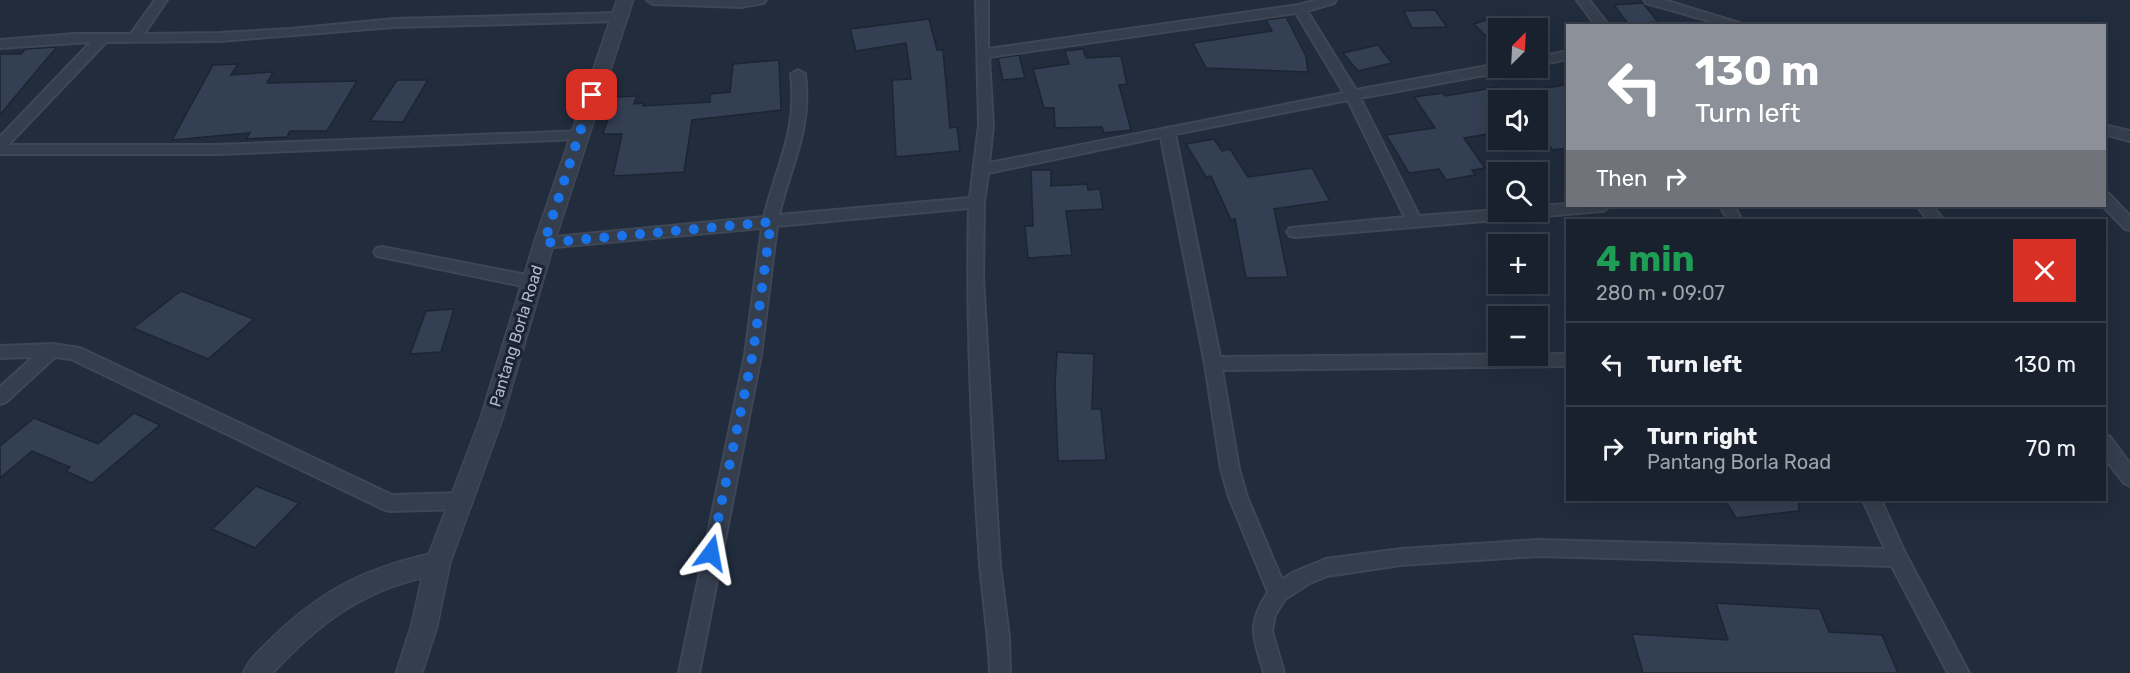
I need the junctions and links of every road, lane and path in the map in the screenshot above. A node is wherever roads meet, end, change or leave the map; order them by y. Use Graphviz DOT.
graph roads {
  1 [pos="161,0"];
  2 [pos="653,0"];
  3 [pos="760,0"];
  4 [pos="982,0"];
  5 [pos="1330,0"];
  6 [pos="1583,0"];
  7 [pos="1650,0"];
  8 [pos="1666,2"];
  9 [pos="622,8"];
  10 [pos="1300,9"];
  11 [pos="1601,24"];
  12 [pos="1737,24"];
  13 [pos="103,37"];
  14 [pos="135,37"];
  15 [pos="0,44"];
  16 [pos="982,54"];
  17 [pos="1566,55"];
  18 [pos="1548,59"];
  19 [pos="1488,70"];
  20 [pos="798,74"];
  21 [pos="1352,95"];
  22 [pos="2106,130"];
  23 [pos="1167,131"];
  24 [pos="579,134"];
  25 [pos="2130,136"];
  26 [pos="0,147"];
  27 [pos="982,169"];
  28 [pos="2106,200"];
  29 [pos="977,202"];
  30 [pos="1590,207"];
  31 [pos="1925,207"];
  32 [pos="1548,210"];
  33 [pos="1488,215"];
  34 [pos="1935,219"];
  35 [pos="1414,221"];
  36 [pos="771,222"];
  37 [pos="2130,225"];
  38 [pos="1295,232"];
  39 [pos="544,243"];
  40 [pos="382,252"];
  41 [pos="532,282"];
  42 [pos="52,350"];
  43 [pos="0,352"];
  44 [pos="1566,360"];
  45 [pos="1213,364"];
  46 [pos="0,397"];
  47 [pos="2106,445"];
  48 [pos="2130,478"];
  49 [pos="463,501"];
  50 [pos="1872,501"];
  51 [pos="1898,558"];
  52 [pos="438,563"];
  53 [pos="1278,593"];
  54 [pos="256,673"];
  55 [pos="409,673"];
  56 [pos="689,673"];
  57 [pos="1000,673"];
  58 [pos="1274,673"];
  59 [pos="1959,673"];
  1 -- 14 [label="street"];
  2 -- 3 [label="street"];
  4 -- 16 [label="street"];
  5 -- 10 [label="street"];
  6 -- 11 [label="street"];
  7 -- 8 [label="street"];
  8 -- 12 [label="street"];
  9 -- 14 [label="street"];
  9 -- 24 [label="street, Pantang Borla Road"];
  10 -- 16 [label="street"];
  10 -- 21 [label="street"];
  13 -- 14 [label="street"];
  13 -- 15 [label="street"];
  13 -- 26 [label="street"];
  16 -- 27 [label="street"];
  17 -- 18 [label="street"];
  19 -- 21 [label="street"];
  20 -- 36 [label="street"];
  21 -- 23 [label="street"];
  21 -- 35 [label="street"];
  22 -- 25 [label="street"];
  23 -- 27 [label="street"];
  23 -- 45 [label="street"];
  24 -- 26 [label="street"];
  24 -- 39 [label="street, Pantang Borla Road"];
  27 -- 29 [label="street"];
  28 -- 37 [label="street"];
  29 -- 36 [label="street"];
  29 -- 57 [label="street"];
  30 -- 32 [label="street"];
  31 -- 34 [label="street"];
  33 -- 35 [label="street"];
  35 -- 38 [label="street"];
  36 -- 39 [label="street"];
  36 -- 56 [label="street"];
  39 -- 41 [label="street, Pantang Borla Road"];
  40 -- 41 [label="street"];
  41 -- 49 [label="street, Pantang Borla Road"];
  42 -- 43 [label="street"];
  42 -- 46 [label="street"];
  42 -- 49 [label="street"];
  44 -- 45 [label="street"];
  45 -- 53 [label="street"];
  47 -- 48 [label="street"];
  49 -- 52 [label="street, Pantang Borla Road"];
  50 -- 51 [label="street"];
  51 -- 53 [label="street"];
  51 -- 59 [label="street"];
  52 -- 54 [label="street"];
  52 -- 55 [label="street, Pantang Borla Road"];
  53 -- 58 [label="street"];
}
